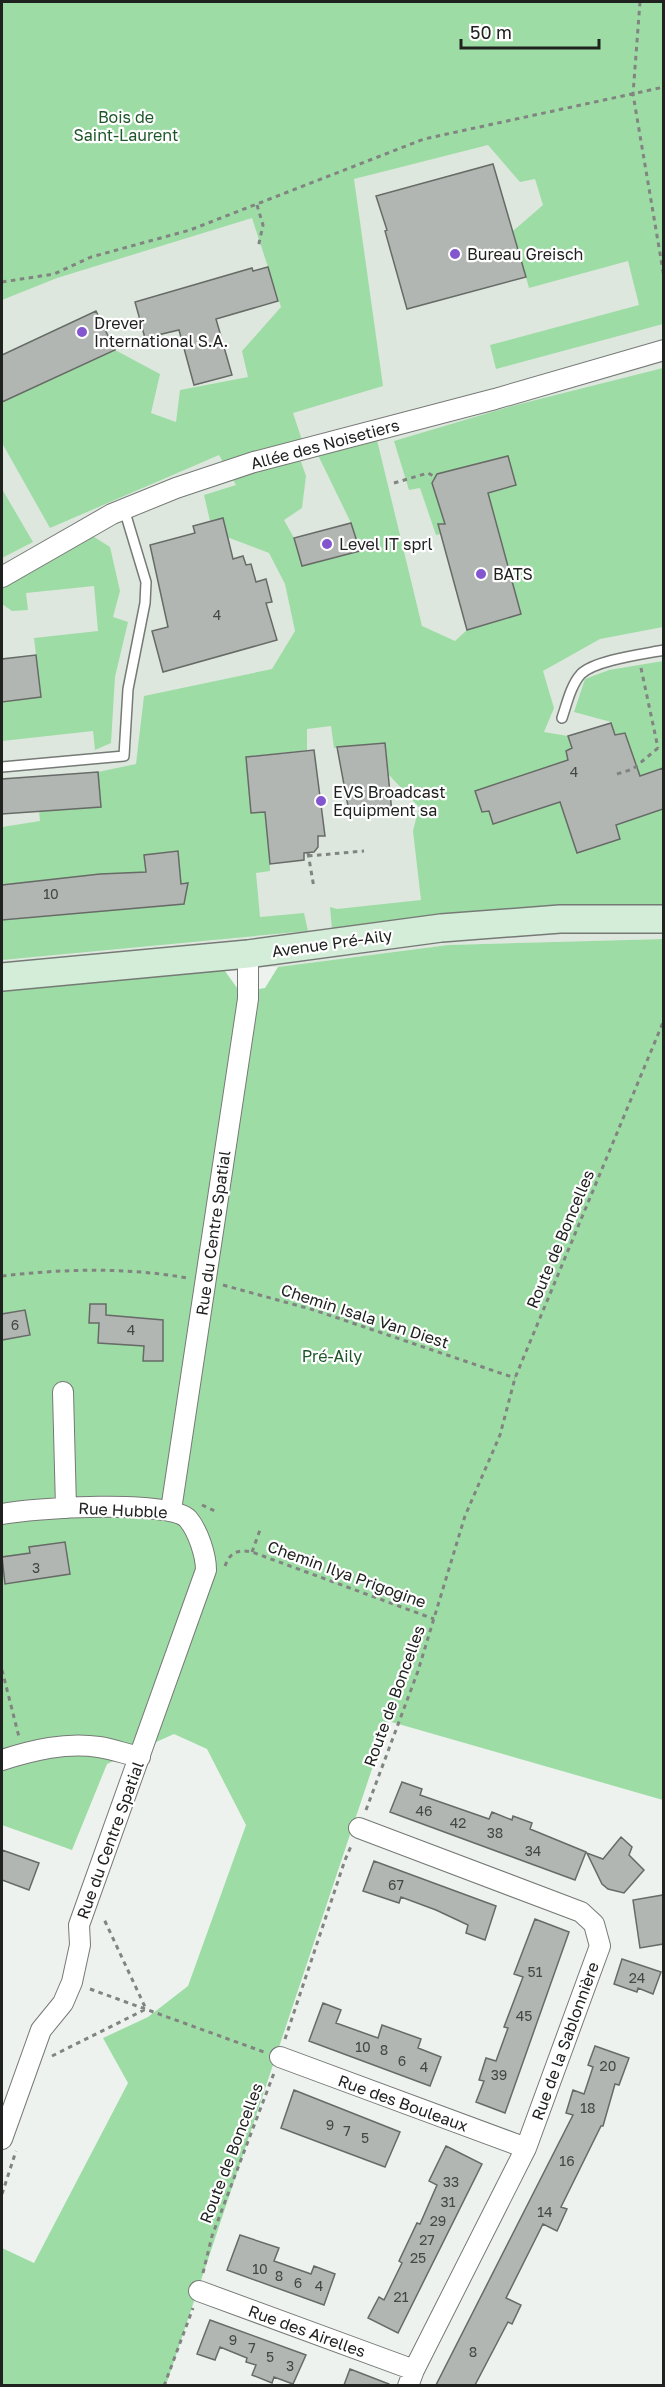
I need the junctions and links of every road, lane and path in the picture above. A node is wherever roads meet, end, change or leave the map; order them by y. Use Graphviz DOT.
graph roads {
  1 [pos="640,2"];
  2 [pos="663,87"];
  3 [pos="633,94"];
  4 [pos="257,205"];
  5 [pos="258,248"];
  6 [pos="663,277"];
  7 [pos="2,282"];
  8 [pos="663,350"];
  9 [pos="435,477"];
  10 [pos="394,483"];
  11 [pos="124,509"];
  12 [pos="2,577"];
  13 [pos="663,650"];
  14 [pos="638,655"];
  15 [pos="562,717"];
  16 [pos="663,747"];
  17 [pos="658,748"];
  18 [pos="2,766"];
  19 [pos="617,774"];
  20 [pos="364,851"];
  21 [pos="314,888"];
  22 [pos="663,919"];
  23 [pos="248,954"];
  24 [pos="2,977"];
  25 [pos="663,1020"];
  26 [pos="2,1276"];
  27 [pos="206,1281"];
  28 [pos="515,1378"];
  29 [pos="63,1392"];
  30 [pos="66,1508"];
  31 [pos="171,1510"];
  32 [pos="2,1514"];
  33 [pos="260,1530"];
  34 [pos="206,1570"];
  35 [pos="434,1619"];
  36 [pos="2,1670"];
  37 [pos="23,1753"];
  38 [pos="140,1757"];
  39 [pos="2,1760"];
  40 [pos="359,1828"];
  41 [pos="101,1913"];
  42 [pos="72,1982"];
  43 [pos="146,2009"];
  44 [pos="49,2057"];
  45 [pos="280,2058"];
  46 [pos="2,2139"];
  47 [pos="526,2148"];
  48 [pos="199,2291"];
  49 [pos="411,2378"];
  50 [pos="164,2385"];
  1 -- 3 [label="path"];
  2 -- 3 [label="path"];
  3 -- 4 [label="path"];
  3 -- 6 [label="path"];
  4 -- 5 [label="path"];
  4 -- 7 [label="path"];
  8 -- 11 [label="street, Allée des Noisetiers"];
  9 -- 10 [label="path"];
  11 -- 12 [label="street, Allée des Noisetiers"];
  11 -- 18 [label="lane"];
  13 -- 14 [label="lane"];
  14 -- 15 [label="lane"];
  14 -- 17 [label="path"];
  16 -- 17 [label="path"];
  17 -- 19 [label="path"];
  20 -- 21 [label="path"];
  22 -- 23 [label="street, Avenue Pré-Aily"];
  23 -- 24 [label="street, Avenue Pré-Aily"];
  23 -- 27 [label="street, Rue du Centre Spatial"];
  25 -- 28 [label="path, Route de Boncelles"];
  26 -- 27 [label="path, Chemin Isala Van Diest"];
  27 -- 28 [label="path, Chemin Isala Van Diest"];
  27 -- 31 [label="street, Rue du Centre Spatial"];
  28 -- 35 [label="path, Route de Boncelles"];
  29 -- 30 [label="street"];
  30 -- 31 [label="street, Rue Hubble"];
  30 -- 32 [label="street, Rue Hubble"];
  31 -- 34 [label="street, Rue Hubble"];
  33 -- 35 [label="path, Chemin Ilya Prigogine"];
  34 -- 38 [label="street, Rue du Centre Spatial"];
  35 -- 40 [label="path, Route de Boncelles"];
  36 -- 37 [label="path"];
  37 -- 38 [label="street"];
  37 -- 39 [label="street"];
  38 -- 42 [label="street, Rue du Centre Spatial"];
  40 -- 45 [label="path, Route de Boncelles"];
  40 -- 47 [label="street, Rue de la Sablonnière"];
  41 -- 43 [label="path"];
  42 -- 43 [label="path"];
  42 -- 46 [label="street, Rue du Centre Spatial"];
  43 -- 44 [label="path"];
  43 -- 45 [label="path"];
  45 -- 47 [label="street, Rue des Bouleaux"];
  45 -- 48 [label="path, Route de Boncelles"];
  47 -- 49 [label="street, Rue de la Sablonnière"];
  48 -- 49 [label="street, Rue des Airelles"];
  48 -- 50 [label="path, Route de Boncelles"];
}
